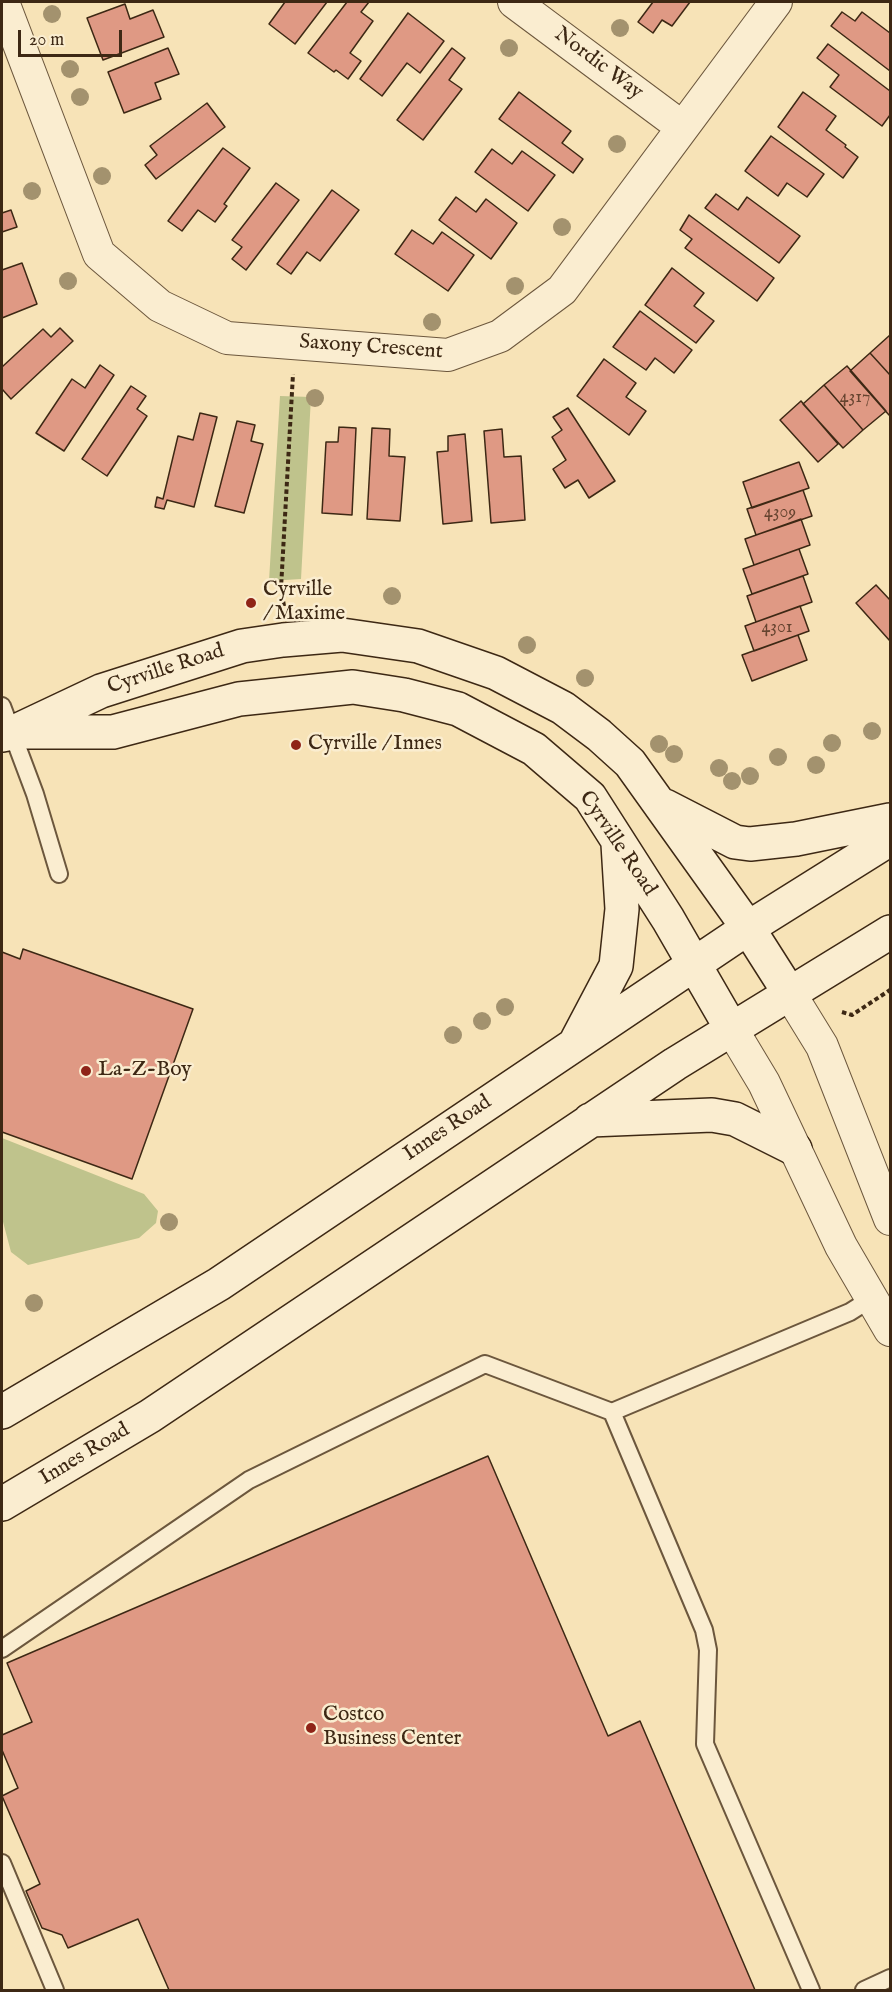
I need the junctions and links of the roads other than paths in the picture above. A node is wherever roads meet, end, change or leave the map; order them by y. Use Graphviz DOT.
graph roads {
  1 [pos="3,2"];
  2 [pos="514,2"];
  3 [pos="776,2"];
  4 [pos="682,127"];
  5 [pos="5,725"];
  6 [pos="661,804"];
  7 [pos="891,820"];
  8 [pos="891,839"];
  9 [pos="618,841"];
  10 [pos="59,874"];
  11 [pos="748,928"];
  12 [pos="891,932"];
  13 [pos="693,965"];
  14 [pos="790,994"];
  15 [pos="731,1028"];
  16 [pos="577,1042"];
  17 [pos="588,1120"];
  18 [pos="795,1149"];
  19 [pos="891,1219"];
  20 [pos="872,1298"];
  21 [pos="891,1330"];
  22 [pos="2,1412"];
  23 [pos="612,1412"];
  24 [pos="2,1504"];
  25 [pos="2,1649"];
  26 [pos="2,1863"];
  27 [pos="891,1978"];
  28 [pos="55,1990"];
  29 [pos="811,1990"];
  30 [pos="864,1990"];
  1 -- 4 [label="street, Saxony Crescent"];
  2 -- 4 [label="street, Nordic Way"];
  3 -- 4 [label="street, Saxony Crescent"];
  5 -- 6 [label="main road, Cyrville Road"];
  5 -- 9 [label="main road, Cyrville Road"];
  5 -- 10 [label="lane"];
  6 -- 7 [label="main road"];
  6 -- 11 [label="main road, Cyrville Road"];
  8 -- 11 [label="main road, Innes Road"];
  9 -- 13 [label="main road, Cyrville Road"];
  9 -- 16 [label="main road"];
  11 -- 13 [label="main road, Innes Road"];
  11 -- 14 [label="main road, Cyrville Road"];
  12 -- 14 [label="main road, Innes Road"];
  13 -- 15 [label="main road, Cyrville Road"];
  13 -- 16 [label="main road, Innes Road"];
  14 -- 15 [label="main road, Innes Road"];
  14 -- 19 [label="street, Cyrville Road"];
  15 -- 17 [label="main road, Innes Road"];
  15 -- 18 [label="street, Cyrville Road"];
  16 -- 22 [label="main road, Innes Road"];
  17 -- 18 [label="main road"];
  17 -- 24 [label="main road, Innes Road"];
  18 -- 20 [label="street, Cyrville Road"];
  20 -- 21 [label="street, Cyrville Road"];
  20 -- 23 [label="lane"];
  23 -- 25 [label="lane"];
  23 -- 29 [label="lane"];
  26 -- 28 [label="lane"];
  27 -- 30 [label="lane"];
}
